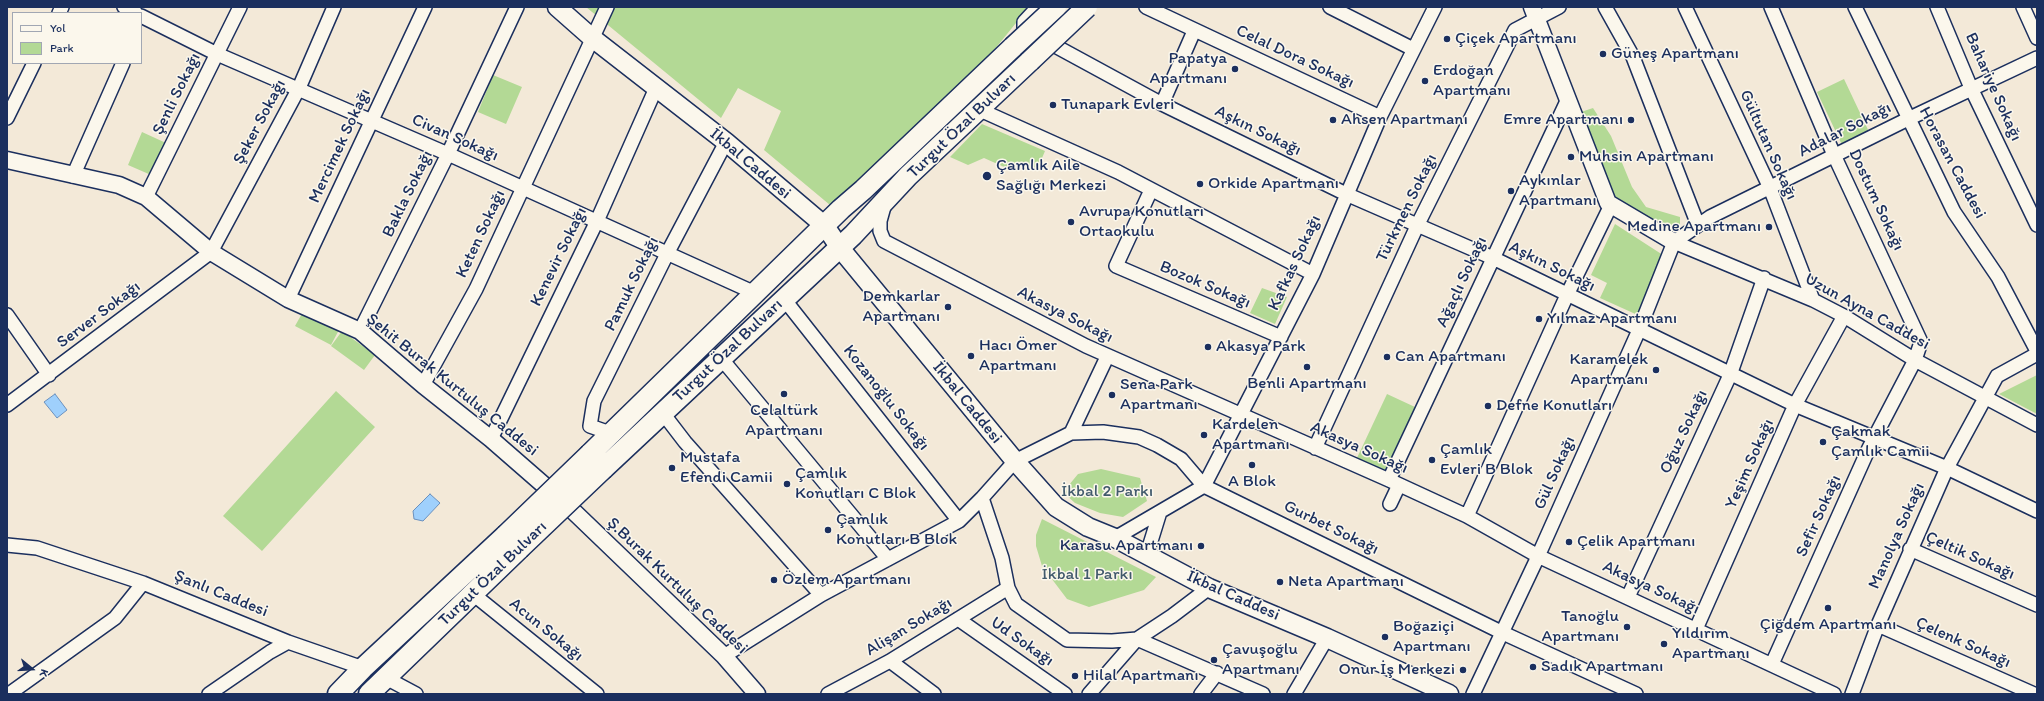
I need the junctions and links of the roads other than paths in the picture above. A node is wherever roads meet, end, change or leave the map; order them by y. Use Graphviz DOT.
graph roads {
  1 [pos="124,7"];
  2 [pos="240,7"];
  3 [pos="334,7"];
  4 [pos="425,7"];
  5 [pos="517,7"];
  6 [pos="557,7"];
  7 [pos="607,7"];
  8 [pos="1038,7"];
  9 [pos="1056,7"];
  10 [pos="1087,7"];
  11 [pos="1146,7"];
  12 [pos="1330,7"];
  13 [pos="1435,7"];
  14 [pos="1558,7"];
  15 [pos="1605,7"];
  16 [pos="1685,7"];
  17 [pos="1771,7"];
  18 [pos="1855,7"];
  19 [pos="1937,7"];
  20 [pos="2023,7"];
  21 [pos="135,12"];
  22 [pos="1535,13"];
  23 [pos="142,15"];
  24 [pos="1194,31"];
  25 [pos="591,37"];
  26 [pos="2037,38"];
  27 [pos="1414,49"];
  28 [pos="217,54"];
  29 [pos="2037,58"];
  30 [pos="34,64"];
  31 [pos="123,64"];
  32 [pos="298,88"];
  33 [pos="656,88"];
  34 [pos="1971,88"];
  35 [pos="1568,99"];
  36 [pos="1162,104"];
  37 [pos="978,109"];
  38 [pos="1380,117"];
  39 [pos="7,118"];
  40 [pos="1908,119"];
  41 [pos="372,121"];
  42 [pos="726,142"];
  43 [pos="448,154"];
  44 [pos="1834,155"];
  45 [pos="7,160"];
  46 [pos="73,176"];
  47 [pos="522,187"];
  48 [pos="1770,188"];
  49 [pos="1151,190"];
  50 [pos="1346,194"];
  51 [pos="146,197"];
  52 [pos="885,202"];
  53 [pos="1611,205"];
  54 [pos="597,221"];
  55 [pos="1418,224"];
  56 [pos="1698,225"];
  57 [pos="2037,225"];
  58 [pos="824,226"];
  59 [pos="1674,242"];
  60 [pos="840,248"];
  61 [pos="211,252"];
  62 [pos="668,252"];
  63 [pos="1493,258"];
  64 [pos="1313,274"];
  65 [pos="1764,278"];
  66 [pos="755,293"];
  67 [pos="1567,295"];
  68 [pos="288,299"];
  69 [pos="784,299"];
  70 [pos="1813,300"];
  71 [pos="7,315"];
  72 [pos="1844,316"];
  73 [pos="1639,330"];
  74 [pos="360,331"];
  75 [pos="1281,337"];
  76 [pos="1921,342"];
  77 [pos="2037,351"];
  78 [pos="2037,354"];
  79 [pos="1107,357"];
  80 [pos="720,358"];
  81 [pos="1915,360"];
  82 [pos="49,375"];
  83 [pos="1730,375"];
  84 [pos="422,385"];
  85 [pos="1985,396"];
  86 [pos="7,405"];
  87 [pos="1795,405"];
  88 [pos="662,412"];
  89 [pos="1242,415"];
  90 [pos="2037,425"];
  91 [pos="610,433"];
  92 [pos="1071,433"];
  93 [pos="491,439"];
  94 [pos="1874,439"];
  95 [pos="1315,448"];
  96 [pos="1015,461"];
  97 [pos="1947,468"];
  98 [pos="1394,482"];
  99 [pos="1204,486"];
  100 [pos="982,498"];
  101 [pos="1390,504"];
  102 [pos="569,507"];
  103 [pos="2037,511"];
  104 [pos="1160,512"];
  105 [pos="1466,516"];
  106 [pos="959,520"];
  107 [pos="1115,538"];
  108 [pos="512,542"];
  109 [pos="7,545"];
  110 [pos="1910,549"];
  111 [pos="1147,554"];
  112 [pos="1538,556"];
  113 [pos="888,559"];
  114 [pos="143,583"];
  115 [pos="1008,588"];
  116 [pos="1209,588"];
  117 [pos="474,594"];
  118 [pos="821,595"];
  119 [pos="1628,598"];
  120 [pos="2037,605"];
  121 [pos="958,618"];
  122 [pos="1878,625"];
  123 [pos="1696,629"];
  124 [pos="1502,633"];
  125 [pos="1327,638"];
  126 [pos="1136,639"];
  127 [pos="288,642"];
  128 [pos="724,656"];
  129 [pos="890,661"];
  130 [pos="1772,664"];
  131 [pos="364,668"];
  132 [pos="1217,673"];
  133 [pos="386,678"];
  134 [pos="9,694"];
  135 [pos="209,694"];
  136 [pos="338,694"];
  137 [pos="369,694"];
  138 [pos="416,694"];
  139 [pos="597,694"];
  140 [pos="757,694"];
  141 [pos="828,694"];
  142 [pos="934,694"];
  143 [pos="1065,694"];
  144 [pos="1089,694"];
  145 [pos="1201,694"];
  146 [pos="1264,694"];
  147 [pos="1294,694"];
  148 [pos="1449,694"];
  149 [pos="1473,694"];
  150 [pos="1636,694"];
  151 [pos="1834,694"];
  152 [pos="1852,694"];
  153 [pos="2034,694"];
  1 -- 21 [label="street, Civan Sokağı"];
  2 -- 28 [label="street, Şenli Sokağı"];
  3 -- 32 [label="street, Şeker Sokağı"];
  4 -- 41 [label="street, Mercimek Sokağı"];
  5 -- 43 [label="street, Bakla Sokağı"];
  6 -- 25 [label="main road, İkbal Caddesi"];
  7 -- 25 [label="street, Keten Sokağı"];
  8 -- 36 [label="street, Aşkın Sokağı"];
  9 -- 58 [label="main road, Turgut Özal Bulvarı, bridge"];
  10 -- 37 [label="main road, Turgut Özal Bulvarı, bridge"];
  11 -- 24 [label="street, Celal Dora Sokağı"];
  12 -- 27 [label="street"];
  13 -- 27 [label="street, Kafkas Sokağı"];
  14 -- 22 [label="street, Türkmen Sokağı"];
  15 -- 56 [label="street"];
  16 -- 48 [label="street, Gültutan Sokağı"];
  17 -- 44 [label="street, Dostum Sokağı"];
  18 -- 40 [label="street, Horasan Caddesi"];
  19 -- 34 [label="street, Bahariye Sokağı"];
  20 -- 26 [label="street"];
  22 -- 35 [label="street"];
  22 -- 55 [label="street, Türkmen Sokağı"];
  23 -- 28 [label="street, Civan Sokağı"];
  24 -- 36 [label="street"];
  24 -- 38 [label="street, Celal Dora Sokağı"];
  25 -- 33 [label="main road, İkbal Caddesi"];
  25 -- 47 [label="street, Keten Sokağı"];
  27 -- 38 [label="street, Kafkas Sokağı"];
  28 -- 32 [label="street, Civan Sokağı"];
  28 -- 51 [label="street, Şenli Sokağı"];
  29 -- 34 [label="street, Adalar Sokağı"];
  30 -- 39 [label="street"];
  31 -- 46 [label="street"];
  32 -- 41 [label="street, Civan Sokağı"];
  32 -- 61 [label="street, Şeker Sokağı"];
  33 -- 42 [label="main road, İkbal Caddesi"];
  33 -- 54 [label="street, Kenevir Sokağı"];
  34 -- 40 [label="street, Adalar Sokağı"];
  34 -- 57 [label="street, Bahariye Sokağı"];
  35 -- 53 [label="street"];
  35 -- 63 [label="street, Ağaçlı Sokağı"];
  36 -- 50 [label="street, Aşkın Sokağı"];
  37 -- 49 [label="street"];
  37 -- 52 [label="main road, Turgut Özal Bulvarı"];
  38 -- 50 [label="street, Kafkas Sokağı"];
  40 -- 44 [label="street, Adalar Sokağı"];
  40 -- 77 [label="street, Horasan Caddesi"];
  41 -- 43 [label="street, Civan Sokağı"];
  41 -- 68 [label="street, Mercimek Sokağı"];
  42 -- 58 [label="main road, İkbal Caddesi"];
  42 -- 62 [label="street, Pamuk Sokağı"];
  43 -- 47 [label="street, Civan Sokağı"];
  43 -- 74 [label="street, Bakla Sokağı"];
  44 -- 48 [label="street, Adalar Sokağı"];
  44 -- 76 [label="street, Dostum Sokağı"];
  45 -- 46 [label="street, Şehit Burak Kurtuluş Caddesi"];
  46 -- 51 [label="street, Şehit Burak Kurtuluş Caddesi"];
  47 -- 54 [label="street, Civan Sokağı"];
  47 -- 84 [label="street, Keten Sokağı"];
  48 -- 56 [label="street, Adalar Sokağı"];
  48 -- 70 [label="street, Gültutan Sokağı"];
  49 -- 64 [label="street"];
  49 -- 75 [label="street, Bozok Sokağı"];
  50 -- 55 [label="street, Aşkın Sokağı"];
  50 -- 64 [label="street, Kafkas Sokağı"];
  51 -- 61 [label="street, Şehit Burak Kurtuluş Caddesi"];
  52 -- 60 [label="main road, Turgut Özal Bulvarı"];
  52 -- 79 [label="street, Akasya Sokağı"];
  53 -- 59 [label="street"];
  53 -- 67 [label="street"];
  54 -- 62 [label="street, Civan Sokağı"];
  54 -- 93 [label="street, Kenevir Sokağı"];
  55 -- 63 [label="street, Aşkın Sokağı"];
  55 -- 95 [label="street, Türkmen Sokağı"];
  56 -- 59 [label="street, Adalar Sokağı"];
  58 -- 60 [label="main road, İkbal Caddesi"];
  58 -- 66 [label="main road, Turgut Özal Bulvarı"];
  59 -- 65 [label="street, Uzun Ayna Caddesi"];
  59 -- 73 [label="street, Gül Sokağı"];
  60 -- 69 [label="main road, Turgut Özal Bulvarı"];
  60 -- 96 [label="main road, İkbal Caddesi"];
  61 -- 68 [label="street, Şehit Burak Kurtuluş Caddesi"];
  61 -- 82 [label="street, Server Sokağı"];
  62 -- 66 [label="street, Civan Sokağı"];
  62 -- 91 [label="street, Pamuk Sokağı"];
  63 -- 67 [label="street, Aşkın Sokağı"];
  63 -- 98 [label="street, Ağaçlı Sokağı"];
  64 -- 75 [label="street, Kafkas Sokağı"];
  65 -- 70 [label="street, Uzun Ayna Caddesi"];
  65 -- 83 [label="street, Oğuz Sokağı"];
  66 -- 91 [label="main road, Turgut Özal Bulvarı"];
  67 -- 73 [label="street, Aşkın Sokağı"];
  67 -- 105 [label="street"];
  68 -- 74 [label="street, Şehit Burak Kurtuluş Caddesi"];
  69 -- 80 [label="main road, Turgut Özal Bulvarı"];
  69 -- 106 [label="street, Kozanoğlu Sokağı"];
  70 -- 72 [label="street, Uzun Ayna Caddesi"];
  71 -- 82 [label="street"];
  72 -- 81 [label="street, Uzun Ayna Caddesi"];
  72 -- 87 [label="street, Yeşim Sokağı"];
  73 -- 83 [label="street, Aşkın Sokağı"];
  73 -- 112 [label="street, Gül Sokağı"];
  74 -- 84 [label="street, Şehit Burak Kurtuluş Caddesi"];
  75 -- 89 [label="street, Kafkas Sokağı"];
  76 -- 81 [label="street, Sefir Sokağı"];
  78 -- 85 [label="street, Manolya Sokağı"];
  79 -- 89 [label="street, Akasya Sokağı"];
  79 -- 92 [label="street"];
  80 -- 88 [label="main road, Turgut Özal Bulvarı"];
  80 -- 113 [label="street"];
  81 -- 85 [label="street, Uzun Ayna Caddesi"];
  81 -- 94 [label="street, Sefir Sokağı"];
  82 -- 86 [label="street, Server Sokağı"];
  83 -- 87 [label="street, Aşkın Sokağı"];
  83 -- 119 [label="street, Oğuz Sokağı"];
  84 -- 93 [label="street, Şehit Burak Kurtuluş Caddesi"];
  85 -- 90 [label="street, Uzun Ayna Caddesi"];
  85 -- 97 [label="street, Manolya Sokağı"];
  87 -- 94 [label="street, Aşkın Sokağı"];
  87 -- 123 [label="street, Yeşim Sokağı"];
  88 -- 108 [label="main road, Turgut Özal Bulvarı, bridge"];
  88 -- 118 [label="street"];
  89 -- 95 [label="street, Akasya Sokağı"];
  89 -- 99 [label="street, Kafkas Sokağı"];
  91 -- 108 [label="main road, Turgut Özal Bulvarı, bridge"];
  92 -- 96 [label="street, Gurbet Sokağı"];
  92 -- 99 [label="street, Gurbet Sokağı"];
  93 -- 102 [label="street, Şehit Burak Kurtuluş Caddesi"];
  94 -- 97 [label="street, Aşkın Sokağı"];
  94 -- 130 [label="street, Sefir Sokağı"];
  95 -- 98 [label="street, Akasya Sokağı"];
  96 -- 100 [label="street"];
  96 -- 107 [label="main road, İkbal Caddesi"];
  97 -- 103 [label="street, Aşkın Sokağı"];
  97 -- 110 [label="street, Manolya Sokağı"];
  98 -- 101 [label="street, Ağaçlı Sokağı"];
  98 -- 105 [label="street, Akasya Sokağı"];
  99 -- 104 [label="street"];
  99 -- 124 [label="street, Gurbet Sokağı"];
  100 -- 106 [label="street"];
  100 -- 115 [label="street"];
  102 -- 128 [label="street, Ş.Burak Kurtuluş Caddesi"];
  104 -- 107 [label="street"];
  104 -- 111 [label="street"];
  105 -- 112 [label="street, Akasya Sokağı"];
  106 -- 113 [label="street"];
  107 -- 111 [label="main road, İkbal Caddesi"];
  108 -- 117 [label="main road, Turgut Özal Bulvarı"];
  108 -- 131 [label="main road, Turgut Özal Bulvarı"];
  109 -- 114 [label="street, Şanlı Caddesi"];
  110 -- 120 [label="street, Çeltik Sokağı"];
  110 -- 122 [label="street, Manolya Sokağı"];
  111 -- 116 [label="main road, İkbal Caddesi"];
  112 -- 119 [label="street, Akasya Sokağı"];
  112 -- 124 [label="street, Gül Sokağı"];
  113 -- 118 [label="street"];
  114 -- 127 [label="street, Şanlı Caddesi"];
  114 -- 134 [label="street"];
  115 -- 121 [label="street, Alişan Sokağı"];
  115 -- 126 [label="street"];
  116 -- 125 [label="main road, İkbal Caddesi"];
  116 -- 126 [label="street"];
  117 -- 133 [label="main road, Turgut Özal Bulvarı"];
  117 -- 139 [label="street, Acun Sokağı"];
  118 -- 128 [label="street"];
  119 -- 123 [label="street, Akasya Sokağı"];
  121 -- 129 [label="street, Alişan Sokağı"];
  121 -- 143 [label="street, Ud Sokağı"];
  122 -- 152 [label="street, Manolya Sokağı"];
  122 -- 153 [label="street, Çelenk Sokağı"];
  123 -- 130 [label="street, Akasya Sokağı"];
  124 -- 149 [label="street, Gül Sokağı"];
  124 -- 150 [label="street, Gurbet Sokağı"];
  125 -- 147 [label="street"];
  125 -- 148 [label="main road, İkbal Caddesi"];
  126 -- 132 [label="street"];
  126 -- 144 [label="street"];
  127 -- 131 [label="street, Şanlı Caddesi"];
  127 -- 135 [label="street"];
  128 -- 140 [label="street, Ş.Burak Kurtuluş Caddesi"];
  129 -- 141 [label="street, Alişan Sokağı"];
  129 -- 142 [label="street"];
  130 -- 151 [label="street, Akasya Sokağı"];
  131 -- 133 [label="street, Şanlı Caddesi"];
  131 -- 136 [label="main road, Turgut Özal Bulvarı"];
  132 -- 145 [label="street"];
  132 -- 146 [label="street"];
  133 -- 137 [label="main road, Turgut Özal Bulvarı"];
  133 -- 138 [label="street, Şanlı Caddesi"];
}
